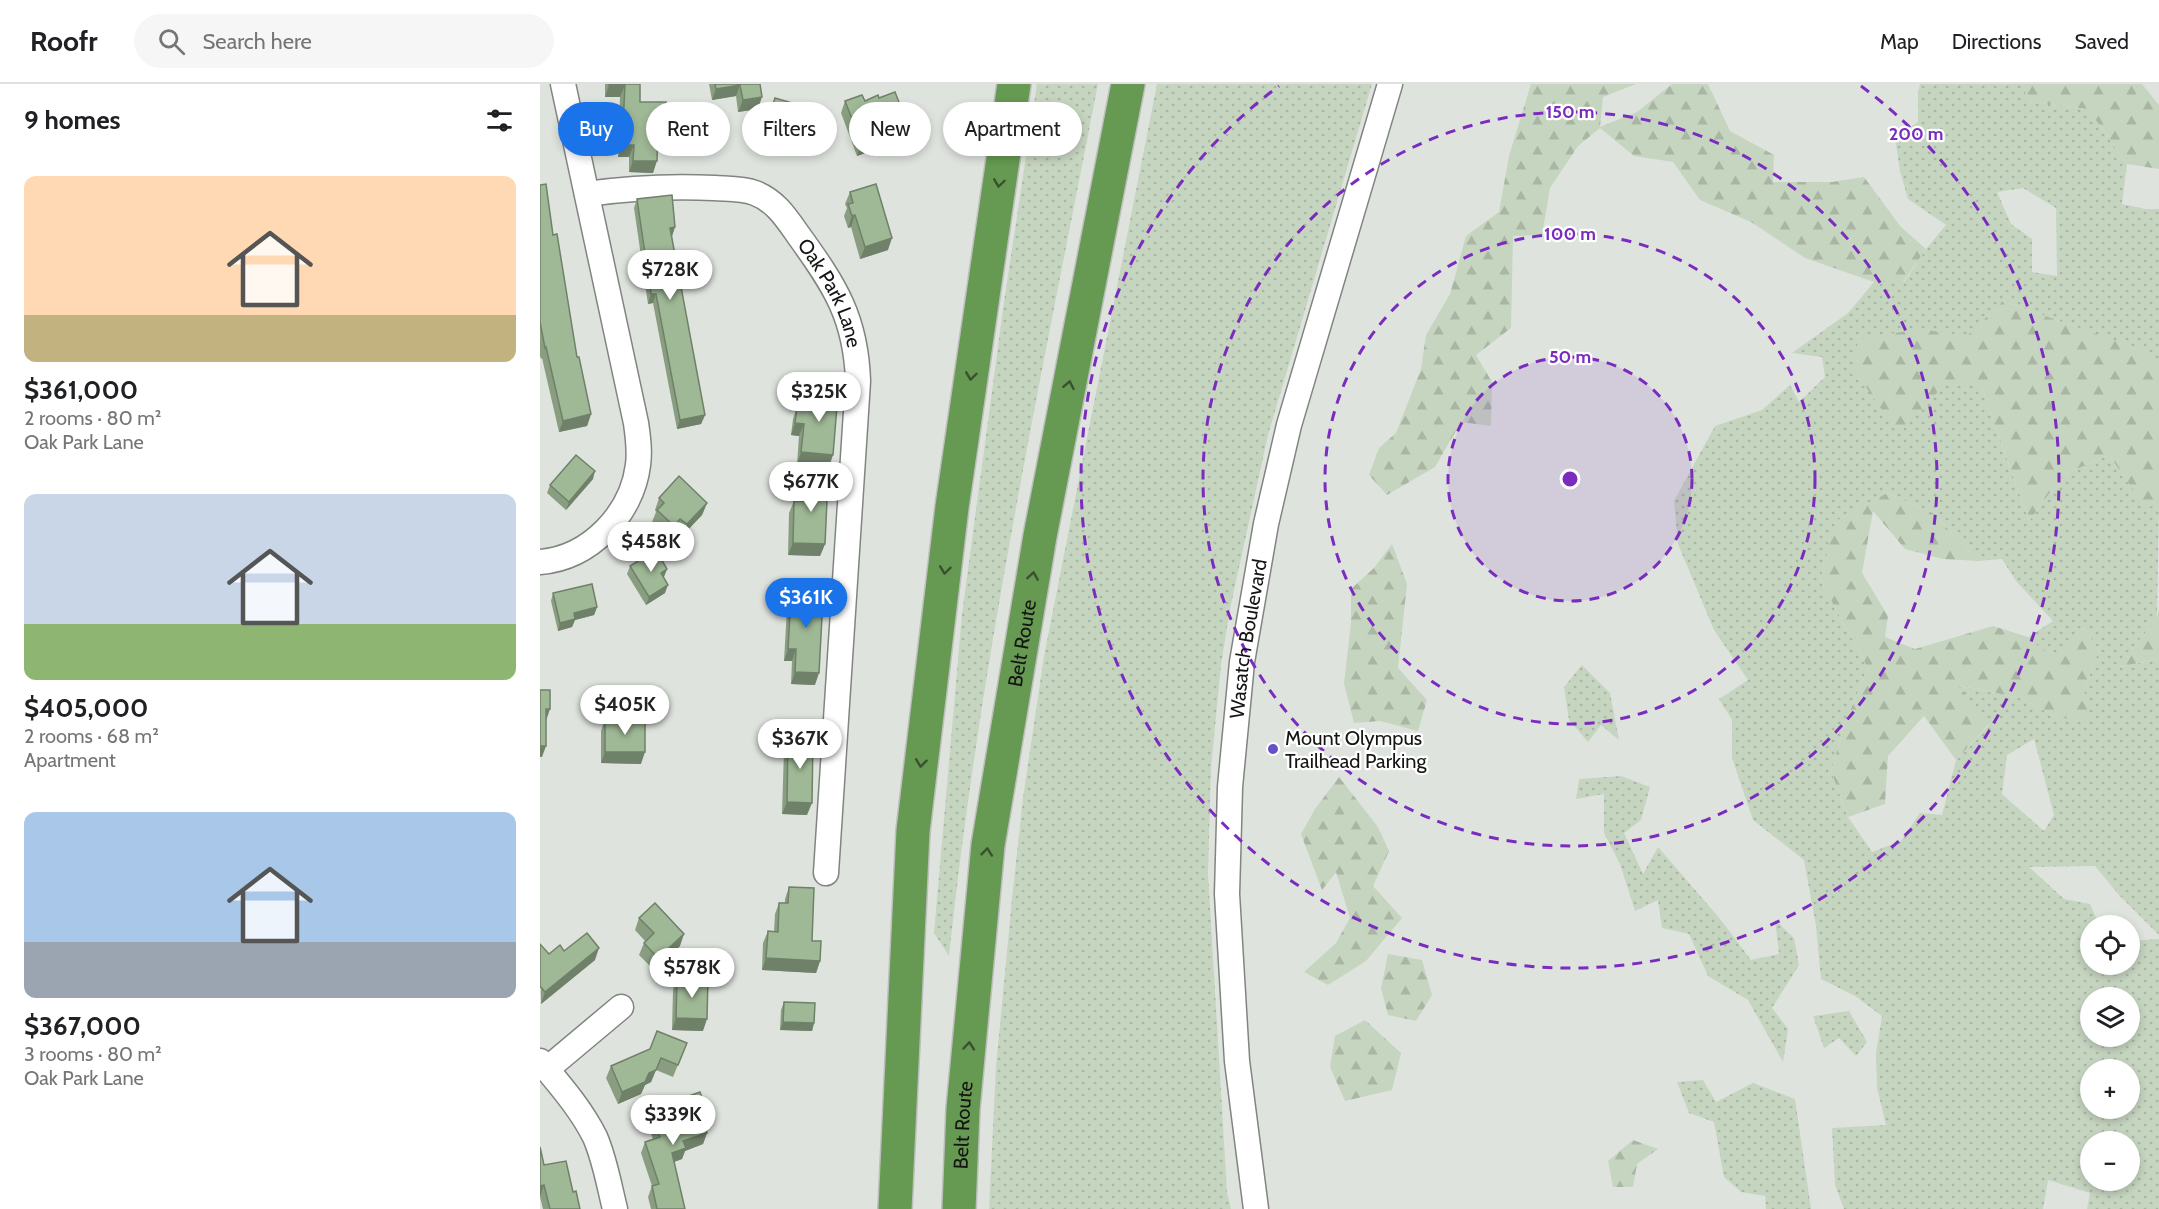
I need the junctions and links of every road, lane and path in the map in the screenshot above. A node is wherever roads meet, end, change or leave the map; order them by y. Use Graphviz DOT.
graph roads {
  1 [pos="563,84"];
  2 [pos="1014,84"];
  3 [pos="1128,84"];
  4 [pos="1390,84"];
  5 [pos="587,194"];
  6 [pos="540,562"];
  7 [pos="826,873"];
  8 [pos="621,1007"];
  9 [pos="543,1065"];
  10 [pos="615,1209"];
  11 [pos="895,1209"];
  12 [pos="959,1209"];
  13 [pos="1256,1209"];
  1 -- 5 [label="street"];
  2 -- 11 [label="highway, one-way"];
  12 -- 3 [label="highway, Belt Route, one-way"];
  4 -- 13 [label="street, Wasatch Boulevard"];
  5 -- 6 [label="street"];
  5 -- 7 [label="street, Oak Park Lane"];
  8 -- 9 [label="street"];
  9 -- 10 [label="street"];
}
